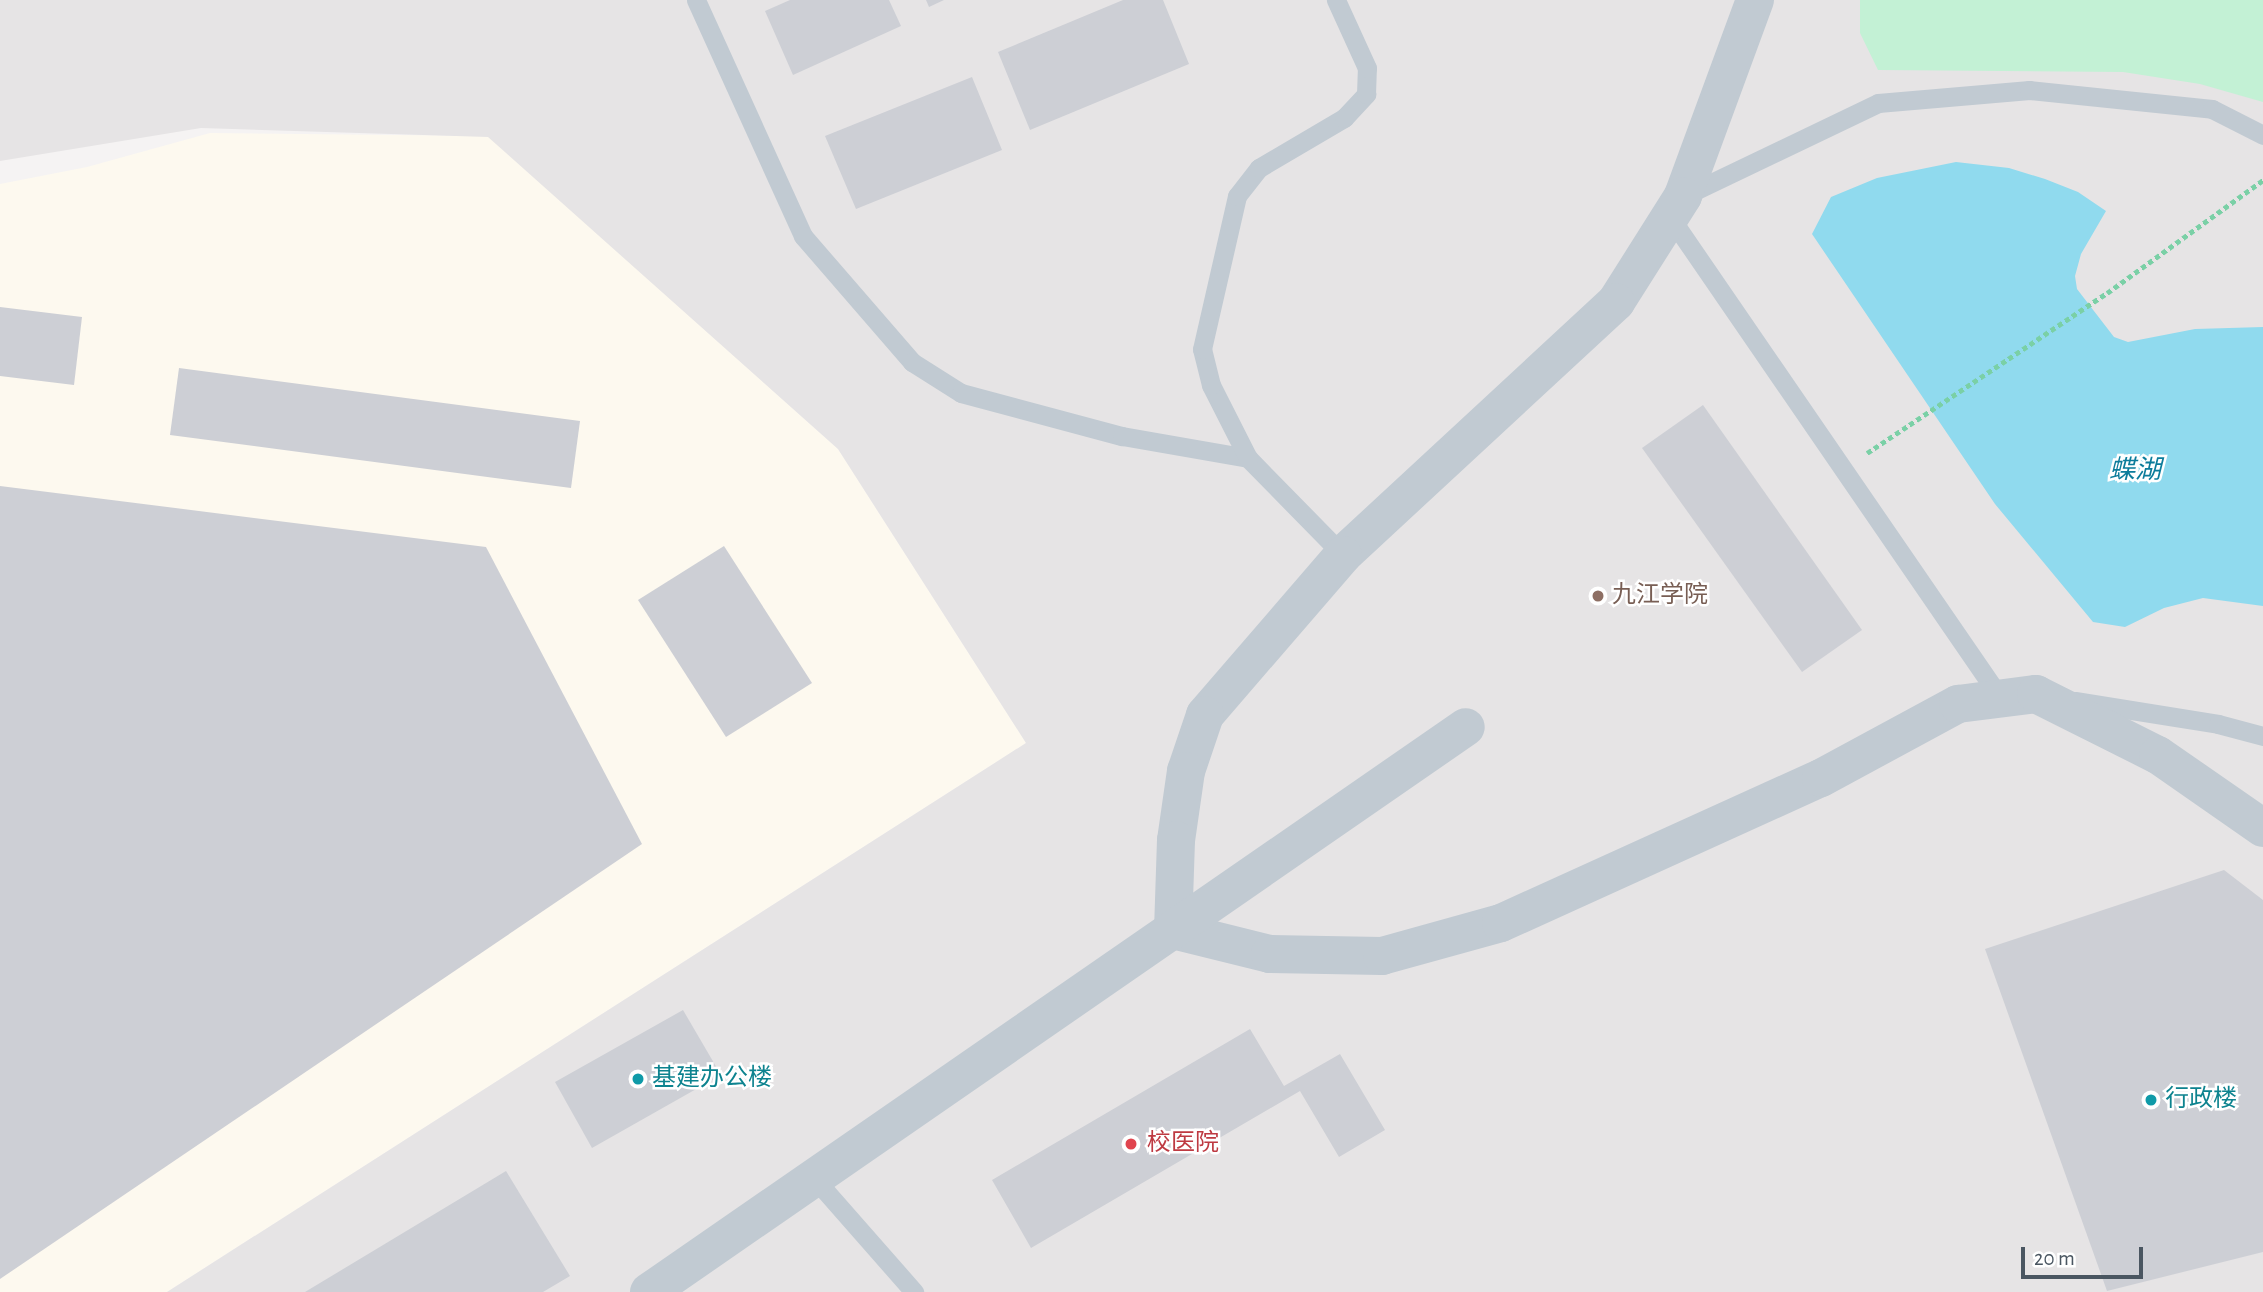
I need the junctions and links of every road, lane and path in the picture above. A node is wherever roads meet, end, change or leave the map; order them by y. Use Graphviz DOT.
graph roads {
  1 [pos="696,0"];
  2 [pos="1336,0"];
  3 [pos="1755,0"];
  4 [pos="2263,135"];
  5 [pos="2263,180"];
  6 [pos="1676,207"];
  7 [pos="1248,458"];
  8 [pos="1843,468"];
  9 [pos="1343,555"];
  10 [pos="2019,696"];
  11 [pos="1466,727"];
  12 [pos="2263,736"];
  13 [pos="2263,828"];
  14 [pos="1173,930"];
  15 [pos="814,1178"];
  16 [pos="649,1292"];
  17 [pos="914,1292"];
  1 -- 7 [label="lane"];
  2 -- 7 [label="lane"];
  3 -- 6 [label="street"];
  4 -- 6 [label="lane"];
  5 -- 8 [label="path"];
  6 -- 8 [label="lane"];
  6 -- 9 [label="street"];
  7 -- 9 [label="lane"];
  8 -- 10 [label="lane"];
  9 -- 14 [label="street"];
  10 -- 12 [label="lane"];
  10 -- 13 [label="street"];
  10 -- 14 [label="street"];
  11 -- 14 [label="street"];
  14 -- 15 [label="street"];
  15 -- 16 [label="street"];
  15 -- 17 [label="lane"];
}
